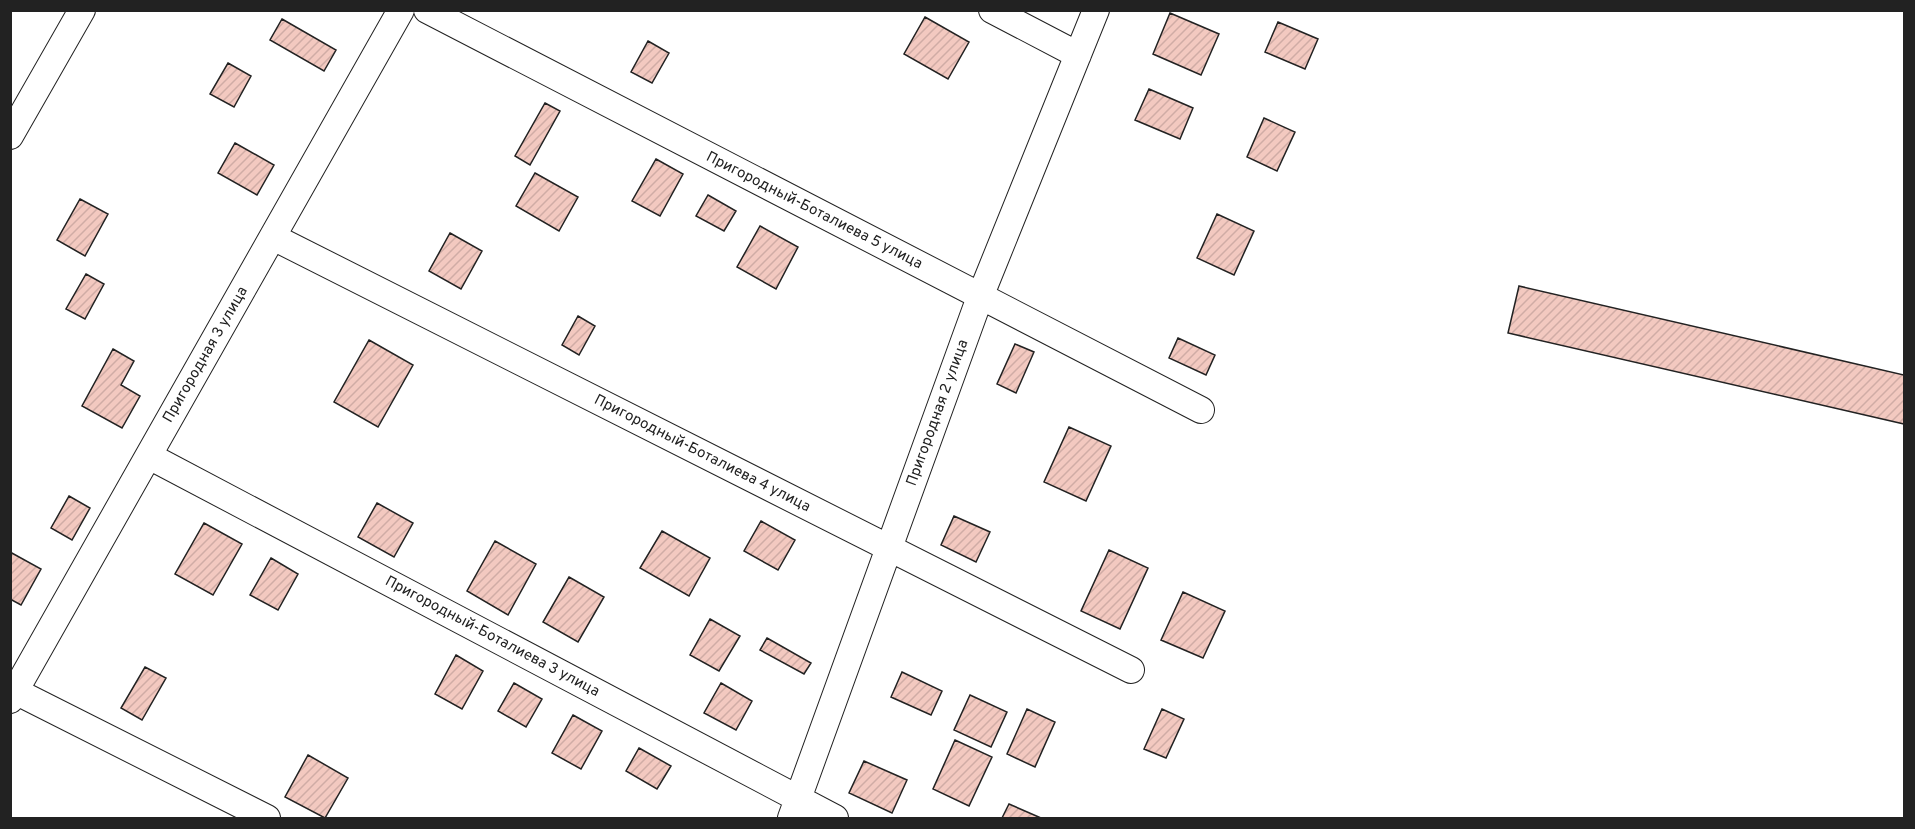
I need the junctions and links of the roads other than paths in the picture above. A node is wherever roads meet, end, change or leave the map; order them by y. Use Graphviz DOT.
graph roads {
  1 [pos="82,10"];
  2 [pos="400,10"];
  3 [pos="427,10"];
  4 [pos="992,10"];
  5 [pos="1096,10"];
  6 [pos="1078,55"];
  7 [pos="10,135"];
  8 [pos="273,237"];
  9 [pos="980,297"];
  10 [pos="1201,410"];
  11 [pos="149,456"];
  12 [pos="889,549"];
  13 [pos="1131,670"];
  14 [pos="13,695"];
  15 [pos="795,809"];
  16 [pos="267,819"];
  17 [pos="835,819"];
  1 -- 7 [label="street"];
  2 -- 8 [label="street, Пригородная 3 улица"];
  3 -- 9 [label="street, Пригородный-Боталиева 5 улица"];
  4 -- 6 [label="street"];
  5 -- 6 [label="street, Пригородная 2 улица"];
  6 -- 9 [label="street, Пригородная 2 улица"];
  8 -- 11 [label="street, Пригородная 3 улица"];
  8 -- 12 [label="street, Пригородный-Боталиева 4 улица"];
  9 -- 10 [label="street, Пригородный-Боталиева 5 улица"];
  9 -- 12 [label="street, Пригородная 2 улица"];
  11 -- 14 [label="street, Пригородная 3 улица"];
  11 -- 15 [label="street, Пригородный-Боталиева 3 улица"];
  12 -- 13 [label="street, Пригородный-Боталиева 4 улица"];
  12 -- 15 [label="street, Пригородная 2 улица"];
  14 -- 16 [label="street"];
  15 -- 17 [label="street, Пригородный-Боталиева 3 улица"];
}
